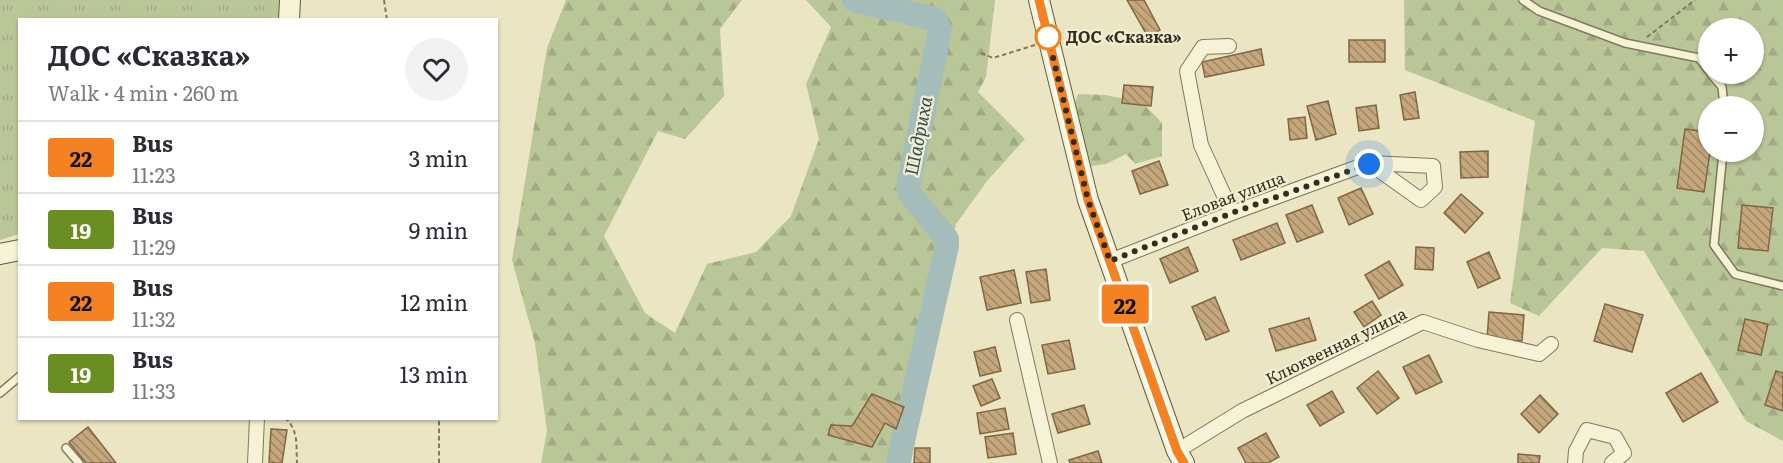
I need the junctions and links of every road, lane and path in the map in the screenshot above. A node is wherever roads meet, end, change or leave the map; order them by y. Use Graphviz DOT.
graph roads {
  1 [pos="290,0"];
  2 [pos="384,0"];
  3 [pos="1523,0"];
  4 [pos="1695,0"];
  5 [pos="1043,4"];
  6 [pos="289,18"];
  7 [pos="387,18"];
  8 [pos="1049,42"];
  9 [pos="1637,45"];
  10 [pos="1228,46"];
  11 [pos="981,53"];
  12 [pos="1698,58"];
  13 [pos="1722,162"];
  14 [pos="1369,164"];
  15 [pos="1232,213"];
  16 [pos="18,250"];
  17 [pos="0,254"];
  18 [pos="1110,261"];
  19 [pos="1783,286"];
  20 [pos="1017,320"];
  21 [pos="1551,344"];
  22 [pos="18,378"];
  23 [pos="0,393"];
  24 [pos="257,420"];
  25 [pos="287,420"];
  26 [pos="439,420"];
  27 [pos="66,448"];
  28 [pos="1180,457"];
  29 [pos="80,463"];
  30 [pos="255,463"];
  31 [pos="297,463"];
  32 [pos="439,463"];
  33 [pos="1050,463"];
  34 [pos="1575,463"];
  35 [pos="1612,463"];
  1 -- 6 [label="street"];
  2 -- 7 [label="path"];
  3 -- 9 [label="lane"];
  4 -- 9 [label="path"];
  5 -- 8 [label="street"];
  8 -- 11 [label="path"];
  8 -- 18 [label="street"];
  9 -- 12 [label="lane"];
  10 -- 15 [label="street"];
  13 -- 19 [label="lane"];
  14 -- 15 [label="street, Еловая улица"];
  15 -- 18 [label="street, Еловая улица"];
  16 -- 17 [label="street"];
  18 -- 28 [label="street"];
  20 -- 33 [label="street"];
  21 -- 28 [label="street, Клюквенная улица"];
  22 -- 23 [label="lane"];
  24 -- 30 [label="street"];
  25 -- 31 [label="path"];
  26 -- 32 [label="path"];
  27 -- 29 [label="lane"];
  34 -- 35 [label="street"];
}
